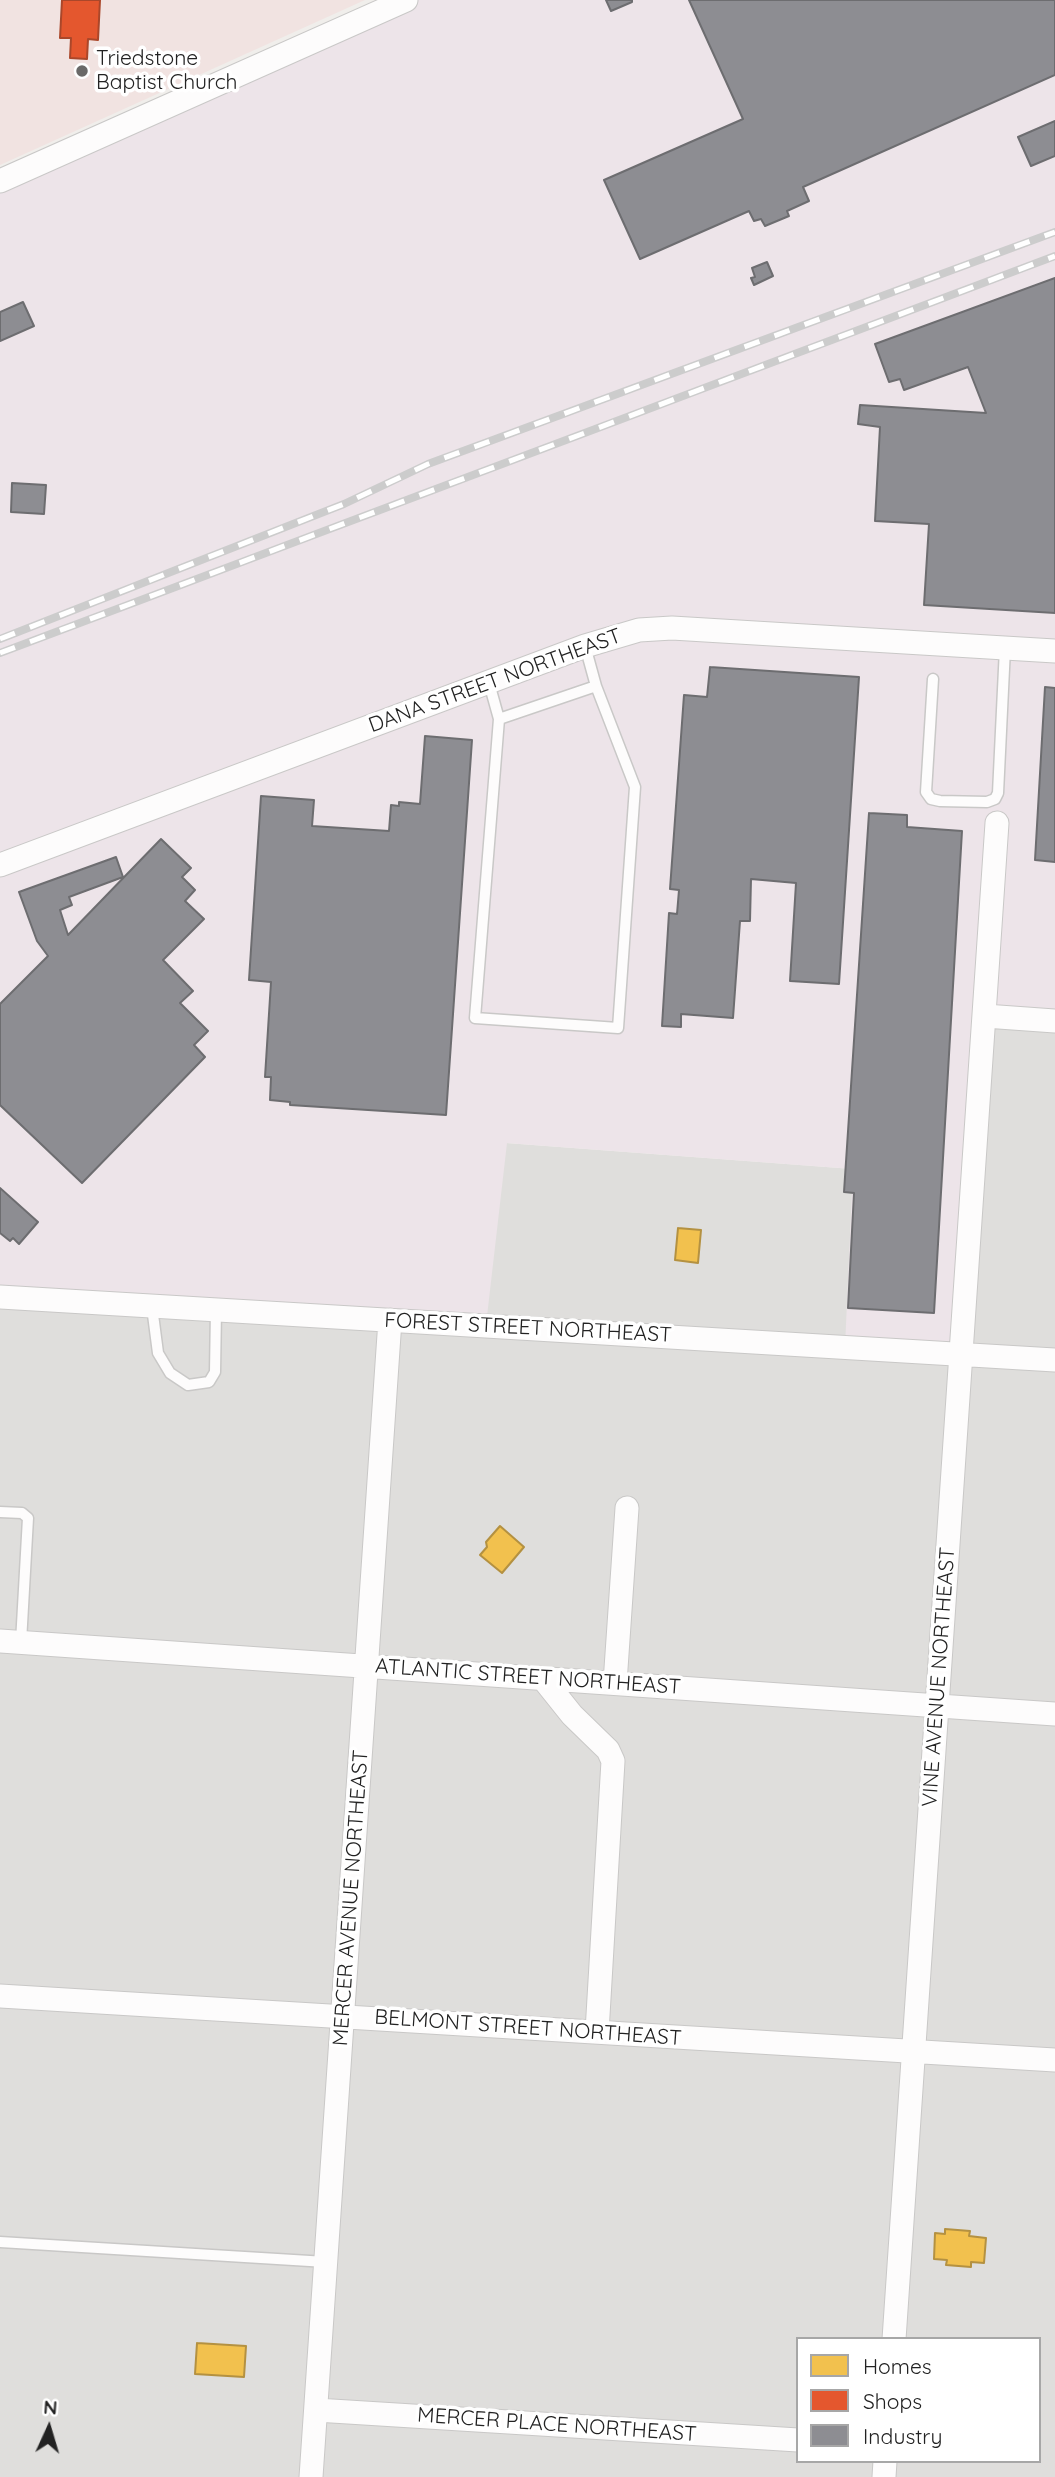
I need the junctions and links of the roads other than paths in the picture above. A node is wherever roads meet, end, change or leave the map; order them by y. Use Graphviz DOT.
graph roads {
  1 [pos="406,0"];
  2 [pos="0,181"];
  3 [pos="585,646"];
  4 [pos="1005,648"];
  5 [pos="1055,651"];
  6 [pos="933,679"];
  7 [pos="489,682"];
  8 [pos="596,685"];
  9 [pos="499,719"];
  10 [pos="997,823"];
  11 [pos="0,865"];
  12 [pos="985,1016"];
  13 [pos="1055,1021"];
  14 [pos="0,1297"];
  15 [pos="152,1307"];
  16 [pos="216,1310"];
  17 [pos="390,1320"];
  18 [pos="961,1354"];
  19 [pos="1055,1360"];
  20 [pos="627,1508"];
  21 [pos="0,1512"];
  22 [pos="10,1642"];
  23 [pos="367,1666"];
  24 [pos="544,1680"];
  25 [pos="615,1684"];
  26 [pos="936,1706"];
  27 [pos="1055,1714"];
  28 [pos="0,1996"];
  29 [pos="342,2016"];
  30 [pos="597,2032"];
  31 [pos="914,2052"];
  32 [pos="1055,2060"];
  33 [pos="0,2242"];
  34 [pos="326,2262"];
  35 [pos="894,2337"];
  36 [pos="316,2410"];
  37 [pos="796,2440"];
  38 [pos="311,2477"];
  1 -- 2 [label="street"];
  3 -- 4 [label="street, DANA STREET NORTHEAST"];
  3 -- 7 [label="street, DANA STREET NORTHEAST"];
  3 -- 8 [label="lane"];
  4 -- 5 [label="street, DANA STREET NORTHEAST"];
  4 -- 6 [label="lane"];
  7 -- 9 [label="lane"];
  7 -- 11 [label="street, DANA STREET NORTHEAST"];
  8 -- 9 [label="lane"];
  8 -- 9 [label="lane"];
  10 -- 12 [label="street, VINE AVENUE NORTHEAST"];
  12 -- 13 [label="street"];
  12 -- 18 [label="street, VINE AVENUE NORTHEAST"];
  14 -- 15 [label="street, FOREST STREET NORTHEAST"];
  15 -- 16 [label="street, FOREST STREET NORTHEAST"];
  15 -- 16 [label="lane"];
  16 -- 17 [label="street, FOREST STREET NORTHEAST"];
  17 -- 18 [label="street, FOREST STREET NORTHEAST"];
  17 -- 23 [label="street, MERCER AVENUE NORTHEAST"];
  18 -- 19 [label="street, FOREST STREET NORTHEAST"];
  18 -- 26 [label="street, VINE AVENUE NORTHEAST"];
  20 -- 25 [label="street"];
  21 -- 22 [label="lane"];
  22 -- 23 [label="street, ATLANTIC STREET NORTHEAST"];
  23 -- 24 [label="street, ATLANTIC STREET NORTHEAST"];
  23 -- 29 [label="street, MERCER AVENUE NORTHEAST"];
  24 -- 25 [label="street, ATLANTIC STREET NORTHEAST"];
  24 -- 30 [label="street"];
  25 -- 26 [label="street, ATLANTIC STREET NORTHEAST"];
  26 -- 27 [label="street, ATLANTIC STREET NORTHEAST"];
  26 -- 31 [label="street, VINE AVENUE NORTHEAST"];
  28 -- 29 [label="street, BELMONT STREET NORTHEAST"];
  29 -- 30 [label="street, BELMONT STREET NORTHEAST"];
  29 -- 34 [label="street, MERCER AVENUE NORTHEAST"];
  30 -- 31 [label="street, BELMONT STREET NORTHEAST"];
  31 -- 32 [label="street, BELMONT STREET NORTHEAST"];
  31 -- 35 [label="street, VINE AVENUE NORTHEAST"];
  33 -- 34 [label="lane"];
  34 -- 36 [label="street, MERCER AVENUE NORTHEAST"];
  36 -- 37 [label="street, MERCER PLACE NORTHEAST"];
  36 -- 38 [label="street, MERCER AVENUE NORTHEAST"];
}
